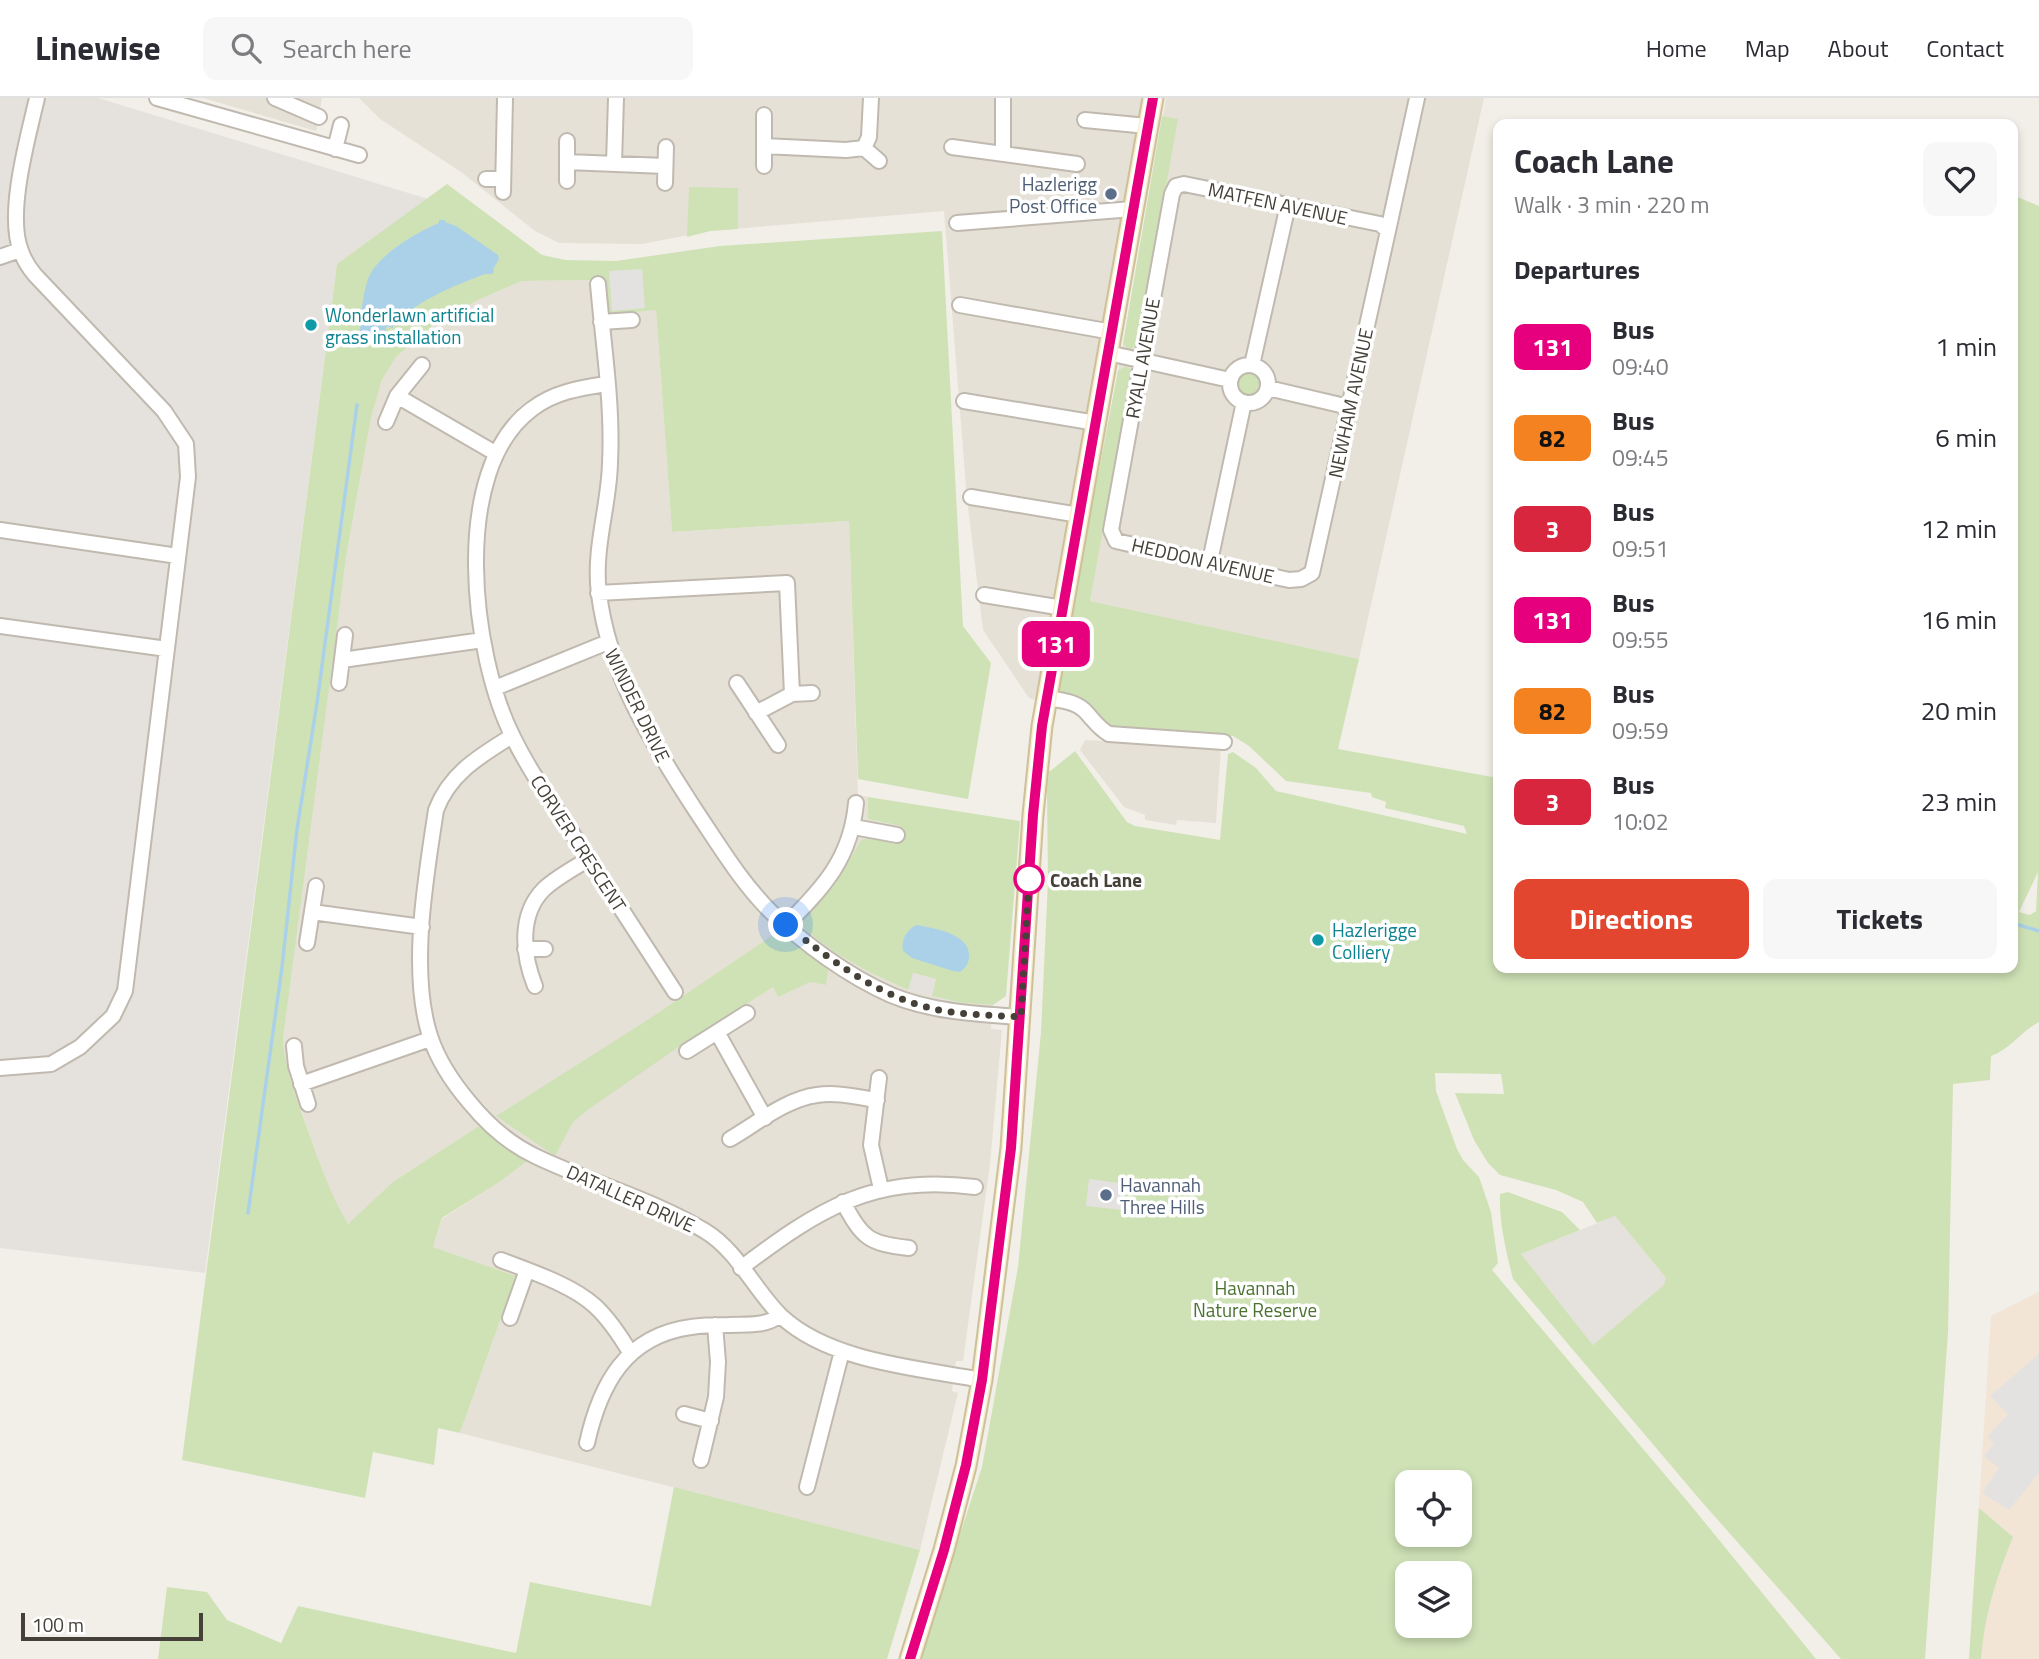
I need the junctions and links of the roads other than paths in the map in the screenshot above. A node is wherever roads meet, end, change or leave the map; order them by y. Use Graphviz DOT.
graph roads {
  1 [pos="37,98"];
  2 [pos="157,98"];
  3 [pos="275,98"];
  4 [pos="505,98"];
  5 [pos="616,98"];
  6 [pos="871,98"];
  7 [pos="1003,98"];
  8 [pos="1153,98"];
  9 [pos="1417,98"];
  10 [pos="764,115"];
  11 [pos="310,118"];
  12 [pos="1085,120"];
  13 [pos="341,125"];
  14 [pos="1147,126"];
  15 [pos="567,141"];
  16 [pos="764,146"];
  17 [pos="666,147"];
  18 [pos="951,147"];
  19 [pos="864,148"];
  20 [pos="334,149"];
  21 [pos="1003,154"];
  22 [pos="359,155"];
  23 [pos="880,161"];
  24 [pos="567,162"];
  25 [pos="614,164"];
  26 [pos="1077,164"];
  27 [pos="665,166"];
  28 [pos="764,166"];
  29 [pos="486,179"];
  30 [pos="566,181"];
  31 [pos="664,183"];
  32 [pos="1177,186"];
  33 [pos="1288,205"];
  34 [pos="1133,209"];
  35 [pos="957,223"];
  36 [pos="1384,228"];
  37 [pos="20,250"];
  38 [pos="0,257"];
  39 [pos="598,284"];
  40 [pos="960,305"];
  41 [pos="632,320"];
  42 [pos="601,322"];
  43 [pos="1112,332"];
  44 [pos="1108,353"];
  45 [pos="1142,360"];
  46 [pos="422,365"];
  47 [pos="1252,365"];
  48 [pos="1230,380"];
  49 [pos="606,384"];
  50 [pos="1268,388"];
  51 [pos="397,396"];
  52 [pos="964,401"];
  53 [pos="1244,402"];
  54 [pos="1349,407"];
  55 [pos="386,422"];
  56 [pos="1096,423"];
  57 [pos="495,453"];
  58 [pos="971,497"];
  59 [pos="1079,515"];
  60 [pos="0,530"];
  61 [pos="1111,530"];
  62 [pos="178,556"];
  63 [pos="1209,561"];
  64 [pos="1301,579"];
  65 [pos="598,593"];
  66 [pos="984,595"];
  67 [pos="1063,608"];
  68 [pos="0,626"];
  69 [pos="345,635"];
  70 [pos="483,640"];
  71 [pos="608,642"];
  72 [pos="167,649"];
  73 [pos="342,660"];
  74 [pos="339,683"];
  75 [pos="737,683"];
  76 [pos="495,688"];
  77 [pos="812,693"];
  78 [pos="792,694"];
  79 [pos="1046,698"];
  80 [pos="756,713"];
  81 [pos="512,736"];
  82 [pos="1224,742"];
  83 [pos="778,745"];
  84 [pos="856,803"];
  85 [pos="854,827"];
  86 [pos="897,835"];
  87 [pos="589,859"];
  88 [pos="316,886"];
  89 [pos="312,912"];
  90 [pos="786,925"];
  91 [pos="422,927"];
  92 [pos="307,943"];
  93 [pos="545,948"];
  94 [pos="525,949"];
  95 [pos="535,986"];
  96 [pos="675,992"];
  97 [pos="747,1013"];
  98 [pos="1021,1017"];
  99 [pos="717,1032"];
  100 [pos="430,1038"];
  101 [pos="294,1046"];
  102 [pos="687,1051"];
  103 [pos="0,1068"];
  104 [pos="879,1078"];
  105 [pos="301,1084"];
  106 [pos="877,1100"];
  107 [pos="308,1104"];
  108 [pos="765,1118"];
  109 [pos="730,1139"];
  110 [pos="975,1187"];
  111 [pos="881,1189"];
  112 [pos="843,1202"];
  113 [pos="909,1248"];
  114 [pos="501,1260"];
  115 [pos="741,1268"];
  116 [pos="527,1270"];
  117 [pos="780,1315"];
  118 [pos="510,1318"];
  119 [pos="715,1325"];
  120 [pos="842,1351"];
  121 [pos="631,1354"];
  122 [pos="982,1380"];
  123 [pos="684,1414"];
  124 [pos="711,1421"];
  125 [pos="587,1443"];
  126 [pos="701,1460"];
  127 [pos="807,1487"];
  128 [pos="910,1659"];
  1 -- 37 [label="street"];
  2 -- 20 [label="street"];
  3 -- 11 [label="street"];
  4 -- 29 [label="street"];
  5 -- 25 [label="street"];
  6 -- 19 [label="street"];
  7 -- 21 [label="street"];
  8 -- 14 [label="street"];
  9 -- 36 [label="street, NEWHAM AVENUE"];
  10 -- 16 [label="street"];
  12 -- 14 [label="street"];
  13 -- 20 [label="street"];
  14 -- 34 [label="street"];
  15 -- 24 [label="street"];
  16 -- 19 [label="street"];
  16 -- 28 [label="street"];
  17 -- 27 [label="street"];
  18 -- 21 [label="street"];
  19 -- 23 [label="street"];
  20 -- 22 [label="street"];
  21 -- 26 [label="street"];
  24 -- 25 [label="street"];
  24 -- 30 [label="street"];
  25 -- 27 [label="street"];
  27 -- 31 [label="street"];
  32 -- 33 [label="street, MATFEN AVENUE"];
  32 -- 45 [label="street, RYALL AVENUE"];
  33 -- 36 [label="street, MATFEN AVENUE"];
  33 -- 47 [label="street"];
  34 -- 35 [label="street"];
  34 -- 43 [label="street"];
  36 -- 54 [label="street, NEWHAM AVENUE"];
  37 -- 38 [label="street"];
  37 -- 62 [label="street"];
  39 -- 42 [label="street, WINDER DRIVE"];
  40 -- 43 [label="street"];
  41 -- 42 [label="street"];
  42 -- 49 [label="street, WINDER DRIVE"];
  43 -- 44 [label="street"];
  44 -- 45 [label="street"];
  44 -- 56 [label="street"];
  45 -- 48 [label="street"];
  45 -- 61 [label="street, RYALL AVENUE"];
  46 -- 51 [label="street"];
  47 -- 48 [label="street"];
  47 -- 50 [label="street"];
  48 -- 53 [label="street"];
  49 -- 57 [label="street, CORVER CRESCENT"];
  49 -- 65 [label="street, WINDER DRIVE"];
  50 -- 53 [label="street"];
  50 -- 54 [label="street"];
  51 -- 55 [label="street"];
  51 -- 57 [label="street"];
  52 -- 56 [label="street"];
  53 -- 63 [label="street"];
  54 -- 64 [label="street, NEWHAM AVENUE"];
  56 -- 59 [label="street"];
  57 -- 70 [label="street, CORVER CRESCENT"];
  58 -- 59 [label="street"];
  59 -- 67 [label="street"];
  60 -- 62 [label="street"];
  61 -- 63 [label="street, HEDDON AVENUE"];
  62 -- 72 [label="street"];
  63 -- 64 [label="street, HEDDON AVENUE"];
  65 -- 71 [label="street, WINDER DRIVE"];
  65 -- 78 [label="street"];
  66 -- 67 [label="street"];
  67 -- 79 [label="street"];
  68 -- 72 [label="street"];
  69 -- 73 [label="street"];
  70 -- 73 [label="street"];
  70 -- 76 [label="street, CORVER CRESCENT"];
  71 -- 76 [label="street"];
  71 -- 90 [label="street, WINDER DRIVE"];
  72 -- 103 [label="street"];
  73 -- 74 [label="street"];
  75 -- 80 [label="street"];
  76 -- 81 [label="street, CORVER CRESCENT"];
  77 -- 78 [label="street"];
  78 -- 80 [label="street"];
  79 -- 82 [label="street"];
  79 -- 98 [label="street"];
  80 -- 83 [label="street"];
  81 -- 87 [label="street, CORVER CRESCENT"];
  81 -- 91 [label="street, DATALLER DRIVE"];
  84 -- 85 [label="street"];
  85 -- 86 [label="street"];
  85 -- 90 [label="street"];
  87 -- 94 [label="street"];
  87 -- 96 [label="street, CORVER CRESCENT"];
  88 -- 89 [label="street"];
  89 -- 91 [label="street"];
  89 -- 92 [label="street"];
  90 -- 98 [label="street, WINDER DRIVE"];
  91 -- 100 [label="street, DATALLER DRIVE"];
  93 -- 94 [label="street"];
  94 -- 95 [label="street"];
  97 -- 99 [label="street"];
  98 -- 122 [label="street"];
  99 -- 102 [label="street"];
  99 -- 108 [label="street"];
  100 -- 105 [label="street"];
  100 -- 115 [label="street, DATALLER DRIVE"];
  101 -- 105 [label="street"];
  104 -- 106 [label="street"];
  105 -- 107 [label="street"];
  106 -- 108 [label="street"];
  106 -- 111 [label="street"];
  108 -- 109 [label="street"];
  110 -- 111 [label="street"];
  111 -- 112 [label="street"];
  112 -- 113 [label="street"];
  112 -- 115 [label="street"];
  114 -- 116 [label="street"];
  115 -- 117 [label="street, DATALLER DRIVE"];
  116 -- 118 [label="street"];
  116 -- 121 [label="street"];
  117 -- 119 [label="street"];
  117 -- 120 [label="street, DATALLER DRIVE"];
  119 -- 121 [label="street"];
  119 -- 124 [label="street"];
  120 -- 122 [label="street, DATALLER DRIVE"];
  120 -- 127 [label="street"];
  121 -- 125 [label="street"];
  122 -- 128 [label="street"];
  123 -- 124 [label="street"];
  124 -- 126 [label="street"];
}
